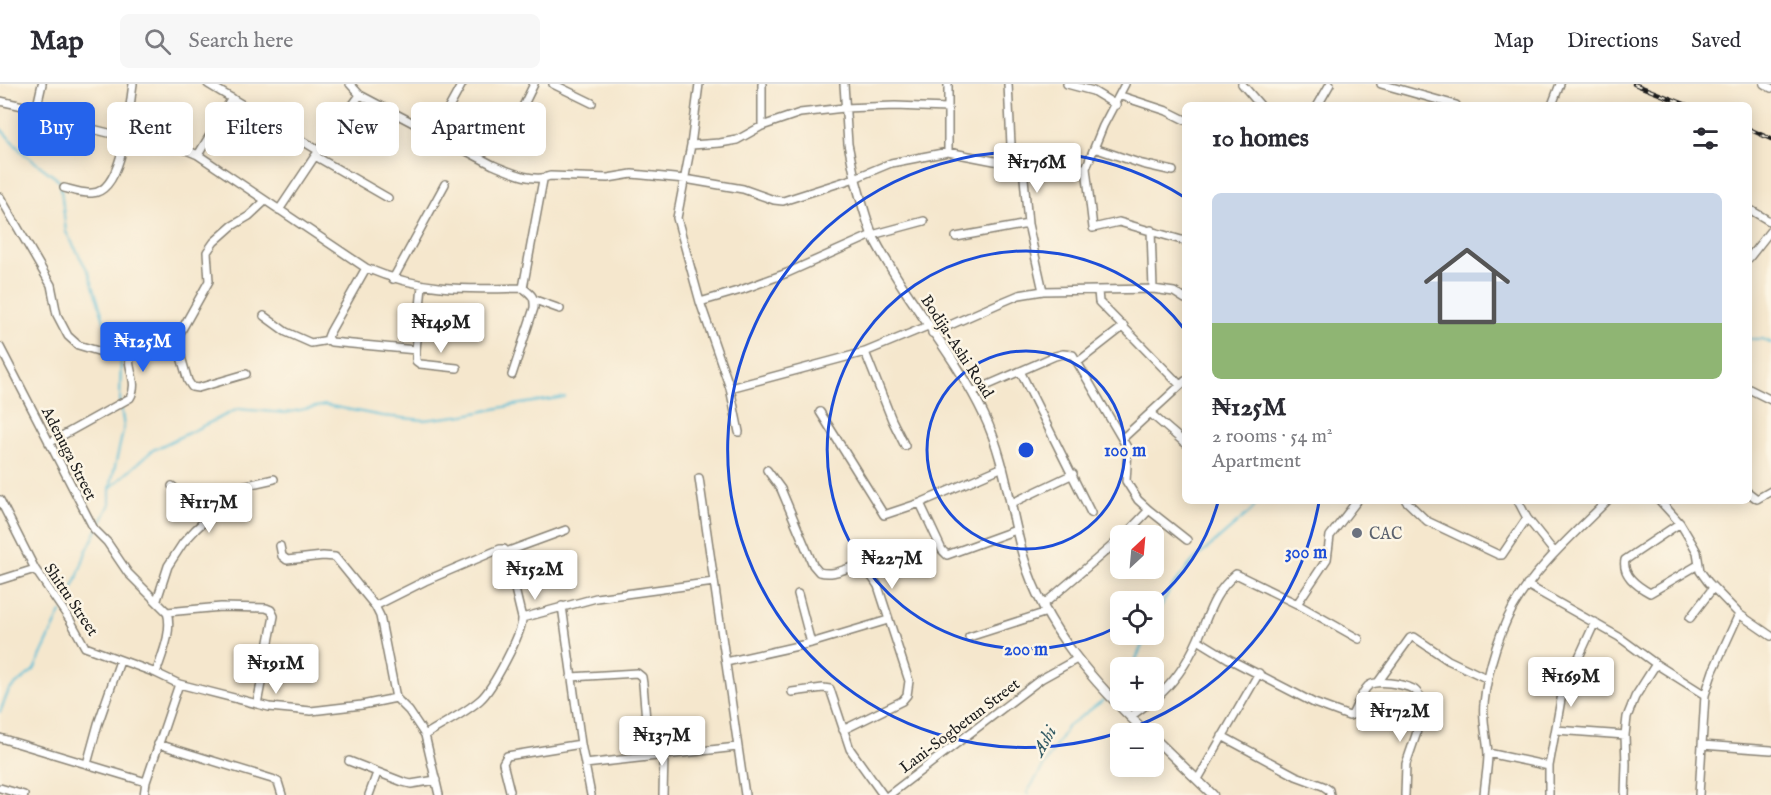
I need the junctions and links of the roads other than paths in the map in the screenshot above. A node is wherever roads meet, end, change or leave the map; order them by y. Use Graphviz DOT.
graph roads {
  1 [pos="42,84"];
  2 [pos="133,84"];
  3 [pos="208,84"];
  4 [pos="350,84"];
  5 [pos="462,84"];
  6 [pos="534,84"];
  7 [pos="553,84"];
  8 [pos="699,84"];
  9 [pos="762,84"];
  10 [pos="844,84"];
  11 [pos="948,84"];
  12 [pos="1008,84"];
  13 [pos="1067,84"];
  14 [pos="1125,84"];
  15 [pos="1242,84"];
  16 [pos="1330,84"];
  17 [pos="1381,84"];
  18 [pos="1560,84"];
  19 [pos="1764,84"];
  20 [pos="1771,88"];
  21 [pos="360,95"];
  22 [pos="1121,96"];
  23 [pos="232,98"];
  24 [pos="0,101"];
  25 [pos="1434,101"];
  26 [pos="38,102"];
  27 [pos="131,102"];
  28 [pos="355,102"];
  29 [pos="452,102"];
  30 [pos="525,102"];
  31 [pos="1257,102"];
  32 [pos="1320,102"];
  33 [pos="1556,102"];
  34 [pos="592,103"];
  35 [pos="18,105"];
  36 [pos="1116,105"];
  37 [pos="844,108"];
  38 [pos="947,108"];
  39 [pos="1182,118"];
  40 [pos="411,123"];
  41 [pos="762,126"];
  42 [pos="691,145"];
  43 [pos="1094,148"];
  44 [pos="316,152"];
  45 [pos="948,152"];
  46 [pos="193,153"];
  47 [pos="316,154"];
  48 [pos="198,155"];
  49 [pos="120,156"];
  50 [pos="322,156"];
  51 [pos="476,156"];
  52 [pos="1019,165"];
  53 [pos="1086,168"];
  54 [pos="1173,171"];
  55 [pos="855,178"];
  56 [pos="685,179"];
  57 [pos="543,180"];
  58 [pos="445,184"];
  59 [pos="63,188"];
  60 [pos="0,197"];
  61 [pos="388,198"];
  62 [pos="265,201"];
  63 [pos="279,210"];
  64 [pos="8,211"];
  65 [pos="1752,211"];
  66 [pos="0,215"];
  67 [pos="924,221"];
  68 [pos="1771,222"];
  69 [pos="1028,225"];
  70 [pos="1151,230"];
  71 [pos="1771,230"];
  72 [pos="872,235"];
  73 [pos="956,237"];
  74 [pos="1182,240"];
  75 [pos="1752,254"];
  76 [pos="366,268"];
  77 [pos="393,279"];
  78 [pos="423,286"];
  79 [pos="523,288"];
  80 [pos="1153,290"];
  81 [pos="1043,291"];
  82 [pos="1098,291"];
  83 [pos="1182,297"];
  84 [pos="535,300"];
  85 [pos="700,302"];
  86 [pos="560,309"];
  87 [pos="264,316"];
  88 [pos="1124,326"];
  89 [pos="930,330"];
  90 [pos="151,334"];
  91 [pos="328,340"];
  92 [pos="0,347"];
  93 [pos="416,350"];
  94 [pos="98,351"];
  95 [pos="865,352"];
  96 [pos="1078,362"];
  97 [pos="457,368"];
  98 [pos="1020,371"];
  99 [pos="246,374"];
  100 [pos="512,375"];
  101 [pos="1182,382"];
  102 [pos="1182,384"];
  103 [pos="730,388"];
  104 [pos="1752,390"];
  105 [pos="972,392"];
  106 [pos="1771,400"];
  107 [pos="820,412"];
  108 [pos="1150,413"];
  109 [pos="739,432"];
  110 [pos="1122,439"];
  111 [pos="1182,440"];
  112 [pos="49,443"];
  113 [pos="905,446"];
  114 [pos="1003,467"];
  115 [pos="767,470"];
  116 [pos="1073,474"];
  117 [pos="699,478"];
  118 [pos="274,479"];
  119 [pos="172,486"];
  120 [pos="1771,491"];
  121 [pos="1752,495"];
  122 [pos="0,500"];
  123 [pos="920,503"];
  124 [pos="1012,503"];
  125 [pos="1355,504"];
  126 [pos="1409,504"];
  127 [pos="1520,504"];
  128 [pos="1604,504"];
  129 [pos="1663,504"];
  130 [pos="1149,510"];
  131 [pos="1091,513"];
  132 [pos="208,517"];
  133 [pos="1527,518"];
  134 [pos="1680,523"];
  135 [pos="1135,525"];
  136 [pos="566,531"];
  137 [pos="1016,531"];
  138 [pos="1187,540"];
  139 [pos="279,546"];
  140 [pos="1110,548"];
  141 [pos="506,552"];
  142 [pos="1555,553"];
  143 [pos="1698,565"];
  144 [pos="35,569"];
  145 [pos="0,580"];
  146 [pos="714,582"];
  147 [pos="1527,585"];
  148 [pos="1713,588"];
  149 [pos="798,594"];
  150 [pos="156,600"];
  151 [pos="1297,604"];
  152 [pos="375,606"];
  153 [pos="562,606"];
  154 [pos="1045,608"];
  155 [pos="166,612"];
  156 [pos="1739,614"];
  157 [pos="522,618"];
  158 [pos="1690,618"];
  159 [pos="888,620"];
  160 [pos="1595,622"];
  161 [pos="1770,634"];
  162 [pos="969,637"];
  163 [pos="1359,639"];
  164 [pos="1198,640"];
  165 [pos="811,643"];
  166 [pos="1077,659"];
  167 [pos="120,661"];
  168 [pos="726,662"];
  169 [pos="1656,664"];
  170 [pos="156,673"];
  171 [pos="1259,674"];
  172 [pos="571,677"];
  173 [pos="1488,679"];
  174 [pos="1379,681"];
  175 [pos="179,684"];
  176 [pos="1164,689"];
  177 [pos="792,692"];
  178 [pos="1705,695"];
  179 [pos="396,698"];
  180 [pos="257,704"];
  181 [pos="1138,711"];
  182 [pos="1130,717"];
  183 [pos="1136,723"];
  184 [pos="843,730"];
  185 [pos="1556,730"];
  186 [pos="425,735"];
  187 [pos="1625,735"];
  188 [pos="1222,736"];
  189 [pos="0,738"];
  190 [pos="158,744"];
  191 [pos="581,744"];
  192 [pos="1702,745"];
  193 [pos="737,747"];
  194 [pos="1164,747"];
  195 [pos="1771,750"];
  196 [pos="1488,753"];
  197 [pos="663,754"];
  198 [pos="649,756"];
  199 [pos="349,761"];
  200 [pos="87,764"];
  201 [pos="585,764"];
  202 [pos="1549,766"];
  203 [pos="377,773"];
  204 [pos="1198,779"];
  205 [pos="436,780"];
  206 [pos="146,782"];
  207 [pos="0,788"];
  208 [pos="510,791"];
  209 [pos="24,795"];
  210 [pos="144,795"];
  211 [pos="282,795"];
  212 [pos="369,795"];
  213 [pos="439,795"];
  214 [pos="591,795"];
  215 [pos="663,795"];
  216 [pos="745,795"];
  217 [pos="884,795"];
  218 [pos="889,795"];
  219 [pos="1213,795"];
  220 [pos="1330,795"];
  221 [pos="1405,795"];
  222 [pos="1484,795"];
  223 [pos="1549,795"];
  224 [pos="1625,795"];
  225 [pos="1699,795"];
  1 -- 26 [label="street"];
  2 -- 27 [label="street"];
  3 -- 23 [label="street"];
  4 -- 21 [label="street"];
  5 -- 29 [label="street"];
  6 -- 30 [label="street"];
  7 -- 34 [label="street"];
  8 -- 42 [label="street"];
  9 -- 41 [label="street"];
  10 -- 37 [label="street, Bodija-Ashi Road"];
  11 -- 38 [label="street"];
  12 -- 52 [label="street"];
  13 -- 36 [label="street"];
  14 -- 22 [label="street"];
  15 -- 31 [label="street"];
  16 -- 32 [label="street"];
  17 -- 25 [label="street"];
  18 -- 33 [label="street"];
  19 -- 20 [label="street"];
  21 -- 28 [label="street"];
  21 -- 40 [label="street"];
  22 -- 36 [label="street"];
  22 -- 39 [label="street"];
  23 -- 44 [label="street"];
  23 -- 48 [label="street"];
  24 -- 35 [label="street"];
  36 -- 43 [label="street"];
  37 -- 38 [label="street"];
  37 -- 41 [label="street"];
  37 -- 55 [label="street, Bodija-Ashi Road"];
  38 -- 45 [label="street"];
  41 -- 42 [label="street"];
  42 -- 56 [label="street"];
  43 -- 53 [label="street"];
  43 -- 54 [label="street"];
  45 -- 52 [label="street"];
  45 -- 55 [label="street"];
  46 -- 48 [label="street"];
  47 -- 63 [label="street"];
  48 -- 62 [label="street"];
  49 -- 59 [label="street"];
  50 -- 61 [label="street"];
  51 -- 57 [label="street"];
  52 -- 53 [label="street"];
  52 -- 69 [label="street"];
  53 -- 70 [label="street"];
  55 -- 56 [label="street"];
  55 -- 72 [label="street, Bodija-Ashi Road"];
  56 -- 57 [label="street"];
  56 -- 85 [label="street"];
  57 -- 79 [label="street"];
  58 -- 77 [label="street"];
  60 -- 64 [label="street"];
  62 -- 63 [label="street"];
  62 -- 99 [label="street"];
  63 -- 76 [label="street"];
  64 -- 66 [label="street"];
  64 -- 94 [label="street"];
  65 -- 68 [label="street"];
  67 -- 72 [label="street"];
  69 -- 73 [label="street"];
  69 -- 81 [label="street"];
  70 -- 74 [label="street"];
  70 -- 80 [label="street"];
  71 -- 75 [label="street"];
  72 -- 85 [label="street"];
  72 -- 89 [label="street, Bodija-Ashi Road"];
  76 -- 77 [label="street"];
  76 -- 91 [label="street"];
  77 -- 78 [label="street"];
  78 -- 79 [label="street"];
  78 -- 93 [label="street"];
  79 -- 84 [label="street"];
  80 -- 82 [label="street"];
  80 -- 83 [label="street"];
  81 -- 82 [label="street"];
  81 -- 89 [label="street"];
  82 -- 88 [label="street"];
  84 -- 86 [label="street"];
  84 -- 100 [label="street"];
  85 -- 103 [label="street"];
  87 -- 91 [label="street"];
  88 -- 96 [label="street"];
  88 -- 101 [label="street"];
  89 -- 95 [label="street"];
  89 -- 105 [label="street, Bodija-Ashi Road"];
  90 -- 112 [label="street"];
  91 -- 93 [label="street"];
  92 -- 112 [label="street, Adenuga Street"];
  93 -- 97 [label="street"];
  95 -- 103 [label="street"];
  95 -- 113 [label="street"];
  96 -- 98 [label="street"];
  96 -- 110 [label="street"];
  98 -- 105 [label="street"];
  98 -- 116 [label="street"];
  102 -- 108 [label="street"];
  103 -- 109 [label="street"];
  104 -- 106 [label="street"];
  105 -- 114 [label="street, Bodija-Ashi Road"];
  107 -- 123 [label="street"];
  108 -- 110 [label="street"];
  108 -- 111 [label="street"];
  110 -- 130 [label="street"];
  112 -- 150 [label="street, Adenuga Street"];
  114 -- 123 [label="street"];
  114 -- 124 [label="street, Bodija-Ashi Road"];
  115 -- 159 [label="street"];
  116 -- 124 [label="street"];
  116 -- 131 [label="street"];
  117 -- 146 [label="street"];
  118 -- 132 [label="street"];
  119 -- 132 [label="street"];
  120 -- 121 [label="street"];
  122 -- 144 [label="street, Shittu Street"];
  123 -- 137 [label="street"];
  124 -- 137 [label="street, Bodija-Ashi Road"];
  125 -- 151 [label="street"];
  126 -- 133 [label="street"];
  127 -- 133 [label="street"];
  128 -- 142 [label="street"];
  129 -- 134 [label="street"];
  130 -- 135 [label="street"];
  130 -- 138 [label="street"];
  132 -- 150 [label="street"];
  133 -- 142 [label="street"];
  134 -- 143 [label="street"];
  134 -- 143 [label="street"];
  136 -- 141 [label="street"];
  137 -- 154 [label="street, Bodija-Ashi Road"];
  139 -- 152 [label="street"];
  140 -- 154 [label="street"];
  141 -- 152 [label="street"];
  141 -- 157 [label="street"];
  142 -- 147 [label="street"];
  143 -- 148 [label="street"];
  144 -- 145 [label="street"];
  144 -- 167 [label="street, Shittu Street"];
  146 -- 153 [label="street"];
  146 -- 168 [label="street"];
  147 -- 160 [label="street"];
  147 -- 173 [label="street"];
  148 -- 156 [label="street"];
  148 -- 158 [label="street"];
  149 -- 165 [label="street"];
  150 -- 155 [label="street, Adenuga Street"];
  151 -- 163 [label="street"];
  151 -- 164 [label="street"];
  152 -- 179 [label="street"];
  153 -- 157 [label="street"];
  153 -- 172 [label="street"];
  154 -- 162 [label="street"];
  154 -- 166 [label="street, Bodija-Ashi Road"];
  155 -- 170 [label="street"];
  155 -- 180 [label="street"];
  156 -- 161 [label="street"];
  156 -- 178 [label="street"];
  157 -- 186 [label="street"];
  159 -- 165 [label="street"];
  159 -- 184 [label="street"];
  160 -- 169 [label="street"];
  160 -- 185 [label="street"];
  164 -- 171 [label="street"];
  164 -- 176 [label="street"];
  165 -- 168 [label="street"];
  166 -- 182 [label="street, Bodija-Ashi Road"];
  166 -- 218 [label="street, Lani-Sogbetun Street"];
  167 -- 170 [label="street, Shittu Street"];
  167 -- 200 [label="street"];
  168 -- 193 [label="street"];
  169 -- 178 [label="street"];
  169 -- 187 [label="street"];
  170 -- 175 [label="street, Shittu Street"];
  171 -- 174 [label="street"];
  171 -- 188 [label="street"];
  172 -- 191 [label="street"];
  172 -- 198 [label="street"];
  173 -- 174 [label="street"];
  173 -- 196 [label="street"];
  174 -- 221 [label="street"];
  175 -- 180 [label="street, Shittu Street"];
  175 -- 190 [label="street"];
  177 -- 184 [label="street"];
  178 -- 192 [label="street"];
  179 -- 180 [label="street, Shittu Street"];
  179 -- 186 [label="street"];
  181 -- 182 [label="street"];
  182 -- 183 [label="street, Bodija-Ashi Road"];
  184 -- 217 [label="street"];
  185 -- 187 [label="street"];
  185 -- 202 [label="street"];
  186 -- 205 [label="street"];
  187 -- 224 [label="street"];
  188 -- 204 [label="street"];
  188 -- 220 [label="street"];
  189 -- 200 [label="street"];
  190 -- 206 [label="street"];
  190 -- 211 [label="street"];
  191 -- 201 [label="street"];
  191 -- 208 [label="street"];
  192 -- 195 [label="street"];
  192 -- 225 [label="street"];
  193 -- 197 [label="street"];
  193 -- 216 [label="street"];
  194 -- 204 [label="street"];
  196 -- 202 [label="street"];
  196 -- 222 [label="street"];
  197 -- 198 [label="street"];
  197 -- 215 [label="street"];
  198 -- 201 [label="street"];
  199 -- 203 [label="street"];
  200 -- 206 [label="street"];
  201 -- 214 [label="street"];
  202 -- 223 [label="street"];
  203 -- 205 [label="street"];
  203 -- 212 [label="street"];
  204 -- 219 [label="street"];
  205 -- 213 [label="street"];
  206 -- 210 [label="street"];
  207 -- 209 [label="street"];
}
